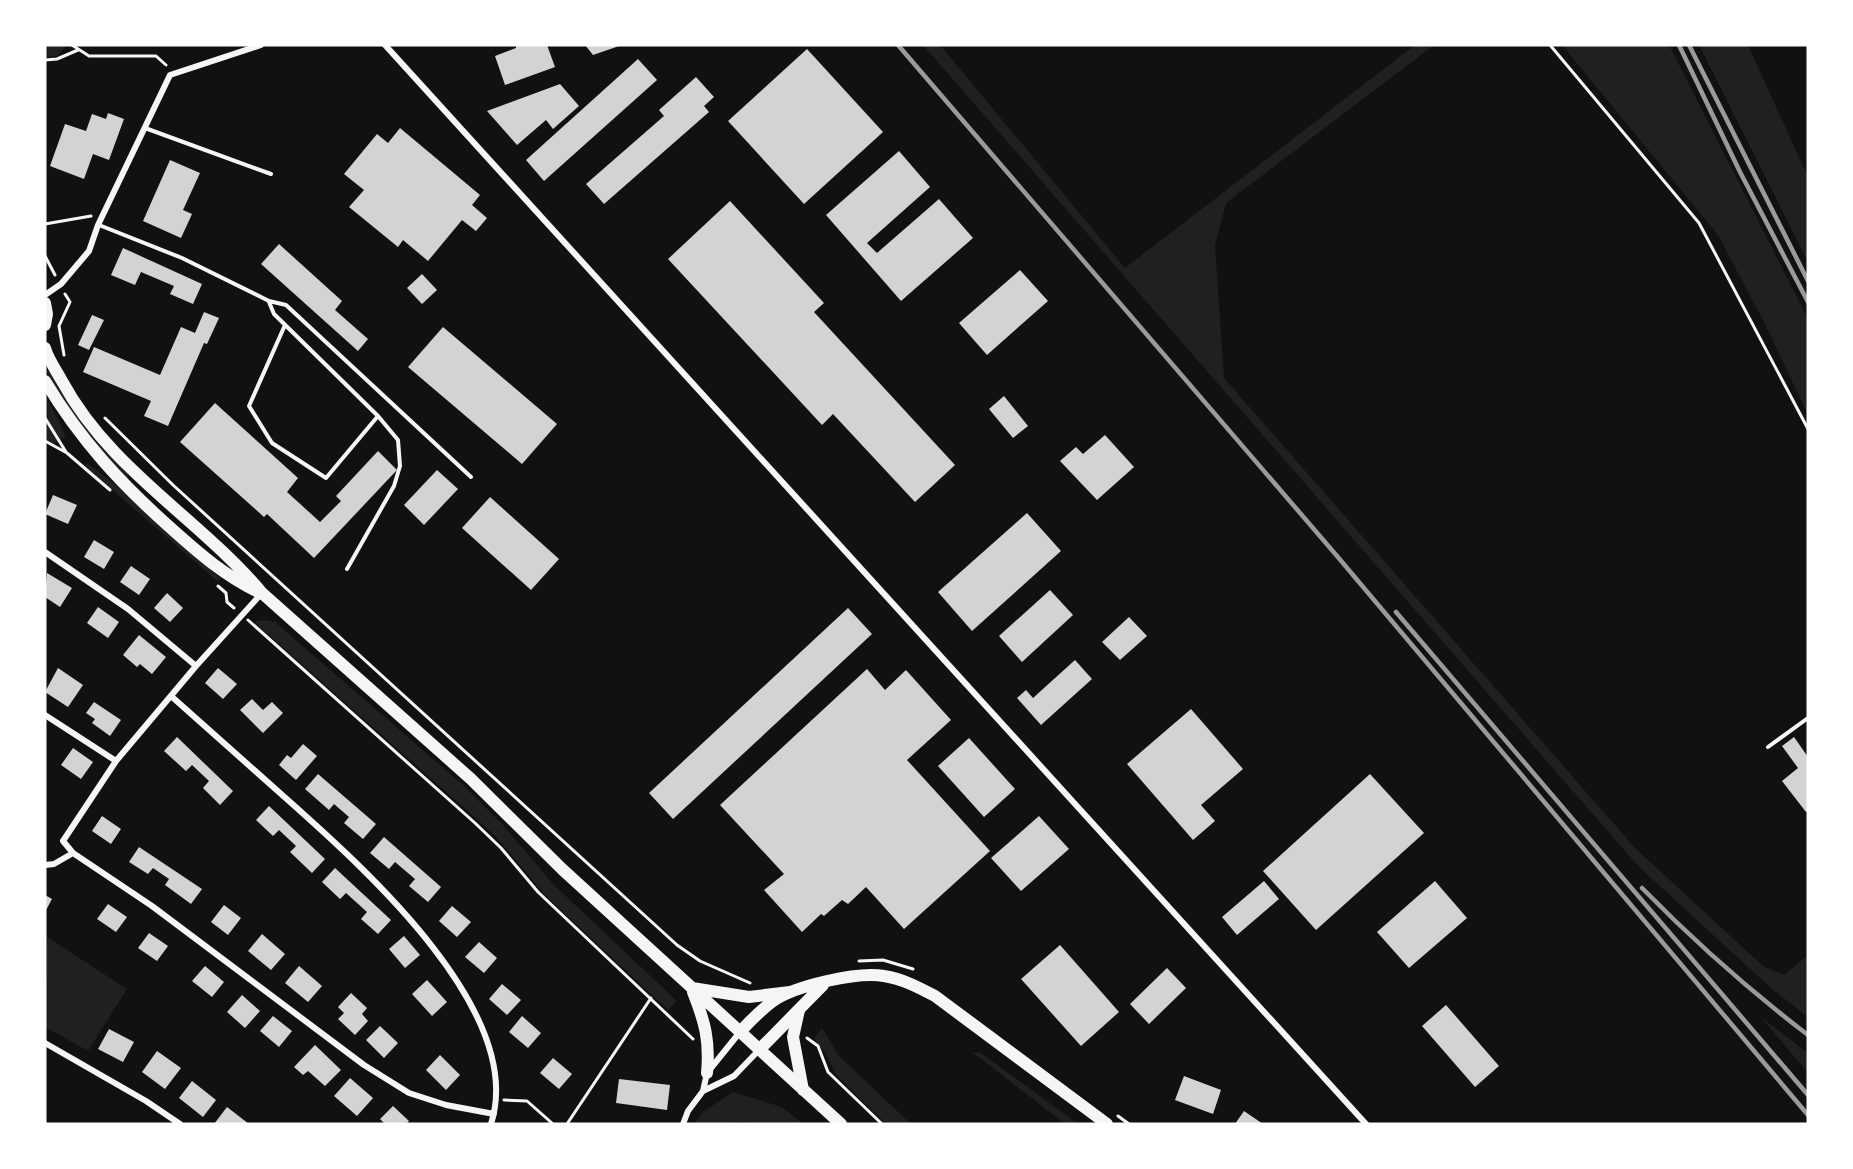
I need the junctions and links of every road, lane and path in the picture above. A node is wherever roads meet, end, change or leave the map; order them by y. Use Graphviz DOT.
graph roads {
  1 [pos="72,45"];
  2 [pos="261,45"];
  3 [pos="385,45"];
  4 [pos="1550,45"];
  5 [pos="78,50"];
  6 [pos="45,60"];
  7 [pos="170,75"];
  8 [pos="145,128"];
  9 [pos="272,174"];
  10 [pos="103,214"];
  11 [pos="45,224"];
  12 [pos="98,225"];
  13 [pos="45,294"];
  14 [pos="268,301"];
  15 [pos="70,302"];
  16 [pos="45,303"];
  17 [pos="45,325"];
  18 [pos="285,325"];
  19 [pos="45,348"];
  20 [pos="68,362"];
  21 [pos="45,381"];
  22 [pos="378,416"];
  23 [pos="104,417"];
  24 [pos="45,418"];
  25 [pos="1808,429"];
  26 [pos="45,441"];
  27 [pos="67,453"];
  28 [pos="471,477"];
  29 [pos="119,498"];
  30 [pos="45,552"];
  31 [pos="347,569"];
  32 [pos="211,579"];
  33 [pos="262,593"];
  34 [pos="242,615"];
  35 [pos="196,666"];
  36 [pos="171,696"];
  37 [pos="45,715"];
  38 [pos="1808,718"];
  39 [pos="1768,747"];
  40 [pos="116,762"];
  41 [pos="73,853"];
  42 [pos="45,865"];
  43 [pos="750,983"];
  44 [pos="824,984"];
  45 [pos="692,988"];
  46 [pos="790,992"];
  47 [pos="652,998"];
  48 [pos="799,1010"];
  49 [pos="740,1032"];
  50 [pos="793,1037"];
  51 [pos="695,1042"];
  52 [pos="45,1043"];
  53 [pos="759,1050"];
  54 [pos="706,1073"];
  55 [pos="803,1090"];
  56 [pos="702,1091"];
  57 [pos="495,1100"];
  58 [pos="494,1114"];
  59 [pos="180,1124"];
  60 [pos="490,1124"];
  61 [pos="553,1124"];
  62 [pos="567,1124"];
  63 [pos="683,1124"];
  64 [pos="841,1124"];
  65 [pos="882,1124"];
  66 [pos="1107,1124"];
  67 [pos="1366,1124"];
  1 -- 5 [label="path"];
  2 -- 7 [label="street"];
  3 -- 67 [label="street"];
  4 -- 25 [label="path"];
  5 -- 6 [label="path"];
  5 -- 7 [label="path"];
  7 -- 8 [label="street"];
  8 -- 9 [label="lane"];
  8 -- 10 [label="street"];
  10 -- 11 [label="path"];
  10 -- 12 [label="street"];
  12 -- 13 [label="street"];
  12 -- 14 [label="lane"];
  14 -- 18 [label="lane"];
  14 -- 28 [label="lane"];
  15 -- 20 [label="path"];
  16 -- 17 [label="main road"];
  18 -- 22 [label="lane"];
  18 -- 22 [label="lane"];
  19 -- 33 [label="main road"];
  21 -- 33 [label="main road"];
  22 -- 31 [label="lane"];
  23 -- 43 [label="path"];
  24 -- 27 [label="path"];
  26 -- 27 [label="path"];
  27 -- 29 [label="path"];
  30 -- 35 [label="street"];
  32 -- 34 [label="path"];
  33 -- 34 [label="street"];
  33 -- 45 [label="main road"];
  34 -- 35 [label="street"];
  34 -- 47 [label="path"];
  35 -- 36 [label="street"];
  36 -- 40 [label="street"];
  36 -- 57 [label="street"];
  37 -- 40 [label="street"];
  38 -- 39 [label="lane"];
  40 -- 41 [label="street"];
  41 -- 42 [label="street"];
  41 -- 58 [label="street"];
  44 -- 46 [label="main road"];
  44 -- 48 [label="main road"];
  44 -- 66 [label="main road"];
  45 -- 46 [label="main road"];
  45 -- 49 [label="main road"];
  45 -- 54 [label="main road"];
  46 -- 49 [label="main road"];
  47 -- 51 [label="path"];
  47 -- 62 [label="path"];
  48 -- 50 [label="main road"];
  48 -- 53 [label="main road"];
  49 -- 53 [label="main road"];
  49 -- 54 [label="street"];
  50 -- 55 [label="main road"];
  50 -- 65 [label="path"];
  52 -- 59 [label="street"];
  53 -- 55 [label="main road"];
  53 -- 56 [label="street"];
  54 -- 56 [label="street"];
  55 -- 64 [label="main road"];
  56 -- 63 [label="street"];
  57 -- 58 [label="street"];
  57 -- 61 [label="path"];
  58 -- 60 [label="street"];
}
